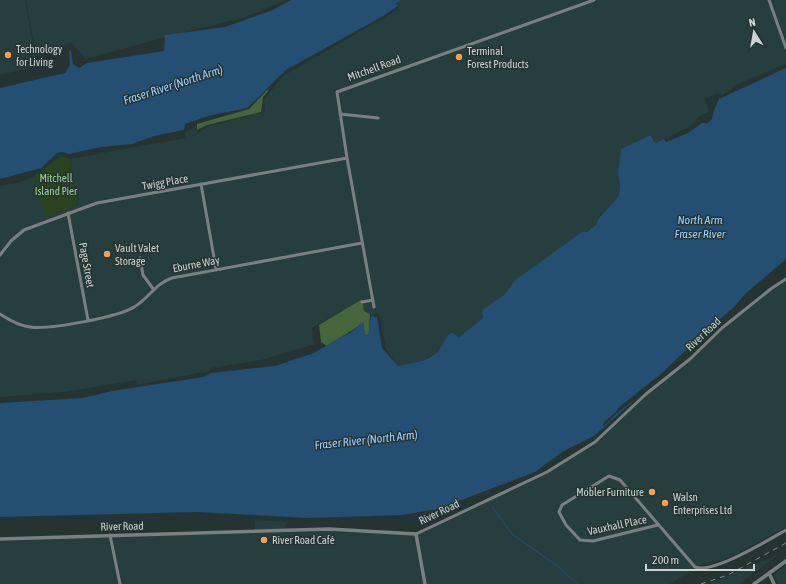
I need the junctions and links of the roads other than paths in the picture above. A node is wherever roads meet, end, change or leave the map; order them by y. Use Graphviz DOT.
graph roads {
  1 [pos="594,0"];
  2 [pos="769,0"];
  3 [pos="786,48"];
  4 [pos="340,114"];
  5 [pos="378,118"];
  6 [pos="347,158"];
  7 [pos="201,184"];
  8 [pos="68,214"];
  9 [pos="362,244"];
  10 [pos="0,256"];
  11 [pos="140,258"];
  12 [pos="216,270"];
  13 [pos="786,279"];
  14 [pos="154,290"];
  15 [pos="373,300"];
  16 [pos="362,302"];
  17 [pos="374,308"];
  18 [pos="0,314"];
  19 [pos="88,320"];
  20 [pos="658,525"];
  21 [pos="786,530"];
  22 [pos="416,534"];
  23 [pos="110,536"];
  24 [pos="0,539"];
  25 [pos="786,561"];
  26 [pos="769,574"];
  27 [pos="120,584"];
  28 [pos="425,584"];
  29 [pos="754,584"];
  30 [pos="774,584"];
  1 -- 4 [label="street, Mitchell Road"];
  2 -- 3 [label="street"];
  4 -- 5 [label="street"];
  4 -- 6 [label="street, Mitchell Road"];
  6 -- 7 [label="street, Twigg Place"];
  6 -- 9 [label="street, Mitchell Road"];
  7 -- 8 [label="street, Twigg Place"];
  7 -- 12 [label="street"];
  8 -- 10 [label="street, Twigg Place"];
  8 -- 19 [label="street, Page Street"];
  9 -- 12 [label="street, Eburne Way"];
  9 -- 15 [label="street, Mitchell Road"];
  11 -- 14 [label="street"];
  12 -- 14 [label="street, Eburne Way"];
  13 -- 22 [label="street, River Road"];
  14 -- 19 [label="street, Eburne Way"];
  15 -- 16 [label="street"];
  15 -- 17 [label="street, Mitchell Road"];
  18 -- 19 [label="street, Eburne Way"];
  20 -- 20 [label="street, Vauxhall Place"];
  20 -- 21 [label="street, Vauxhall Place"];
  22 -- 23 [label="street, River Road"];
  22 -- 28 [label="street"];
  23 -- 24 [label="street, River Road"];
  23 -- 27 [label="street"];
  25 -- 26 [label="street"];
  26 -- 29 [label="street"];
  26 -- 30 [label="street"];
}
